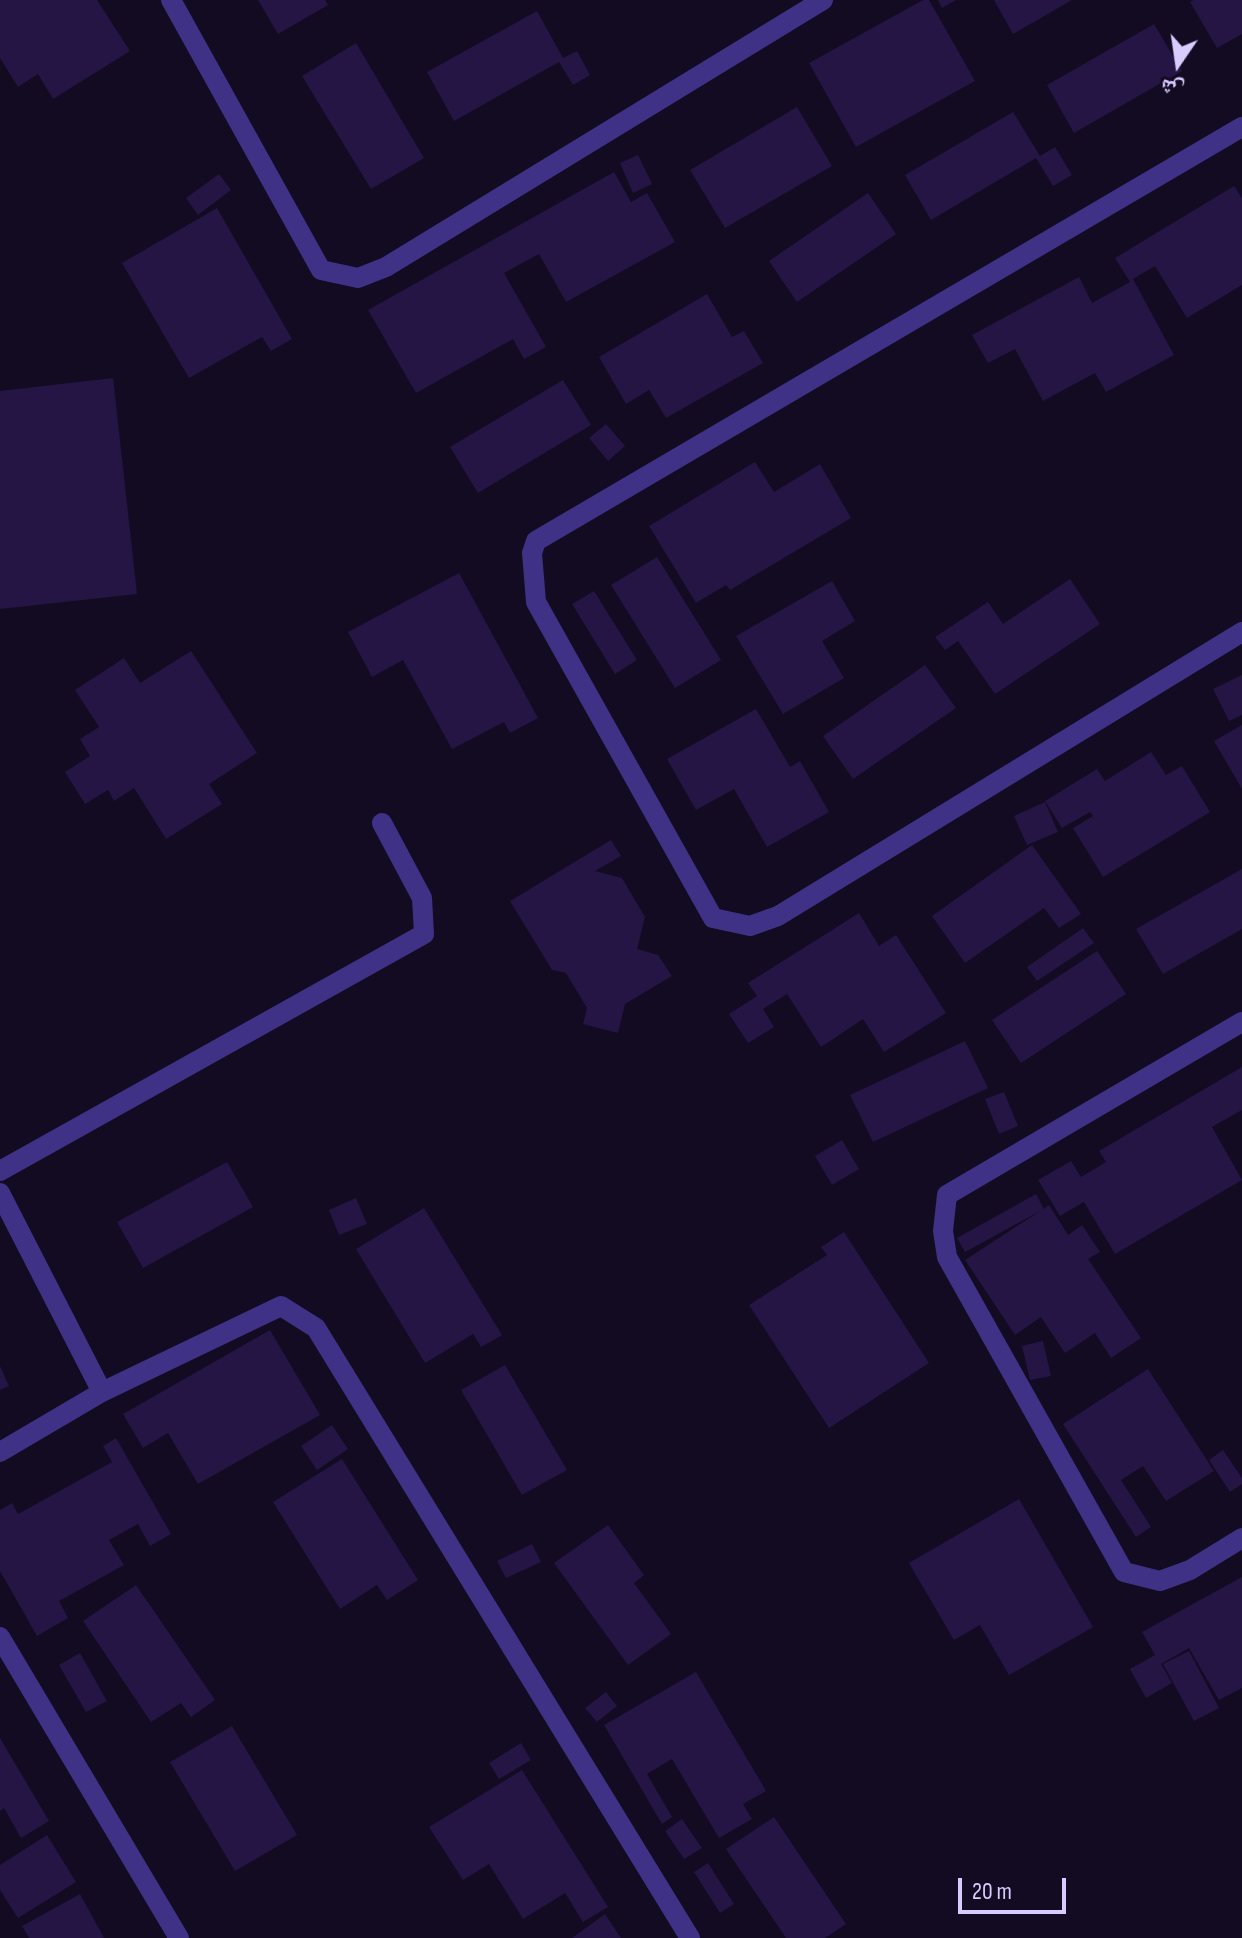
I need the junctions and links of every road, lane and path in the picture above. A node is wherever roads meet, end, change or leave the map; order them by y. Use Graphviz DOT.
graph roads {
  1 [pos="171,0"];
  2 [pos="823,0"];
  3 [pos="1242,127"];
  4 [pos="1242,632"];
  5 [pos="382,823"];
  6 [pos="1242,1022"];
  7 [pos="0,1171"];
  8 [pos="0,1193"];
  9 [pos="102,1392"];
  10 [pos="0,1452"];
  11 [pos="1242,1538"];
  12 [pos="0,1637"];
  13 [pos="179,1938"];
  14 [pos="690,1938"];
  1 -- 2 [label="street"];
  3 -- 4 [label="street"];
  5 -- 7 [label="street"];
  6 -- 11 [label="street"];
  8 -- 9 [label="street"];
  9 -- 10 [label="street"];
  9 -- 14 [label="street"];
  12 -- 13 [label="street"];
}
